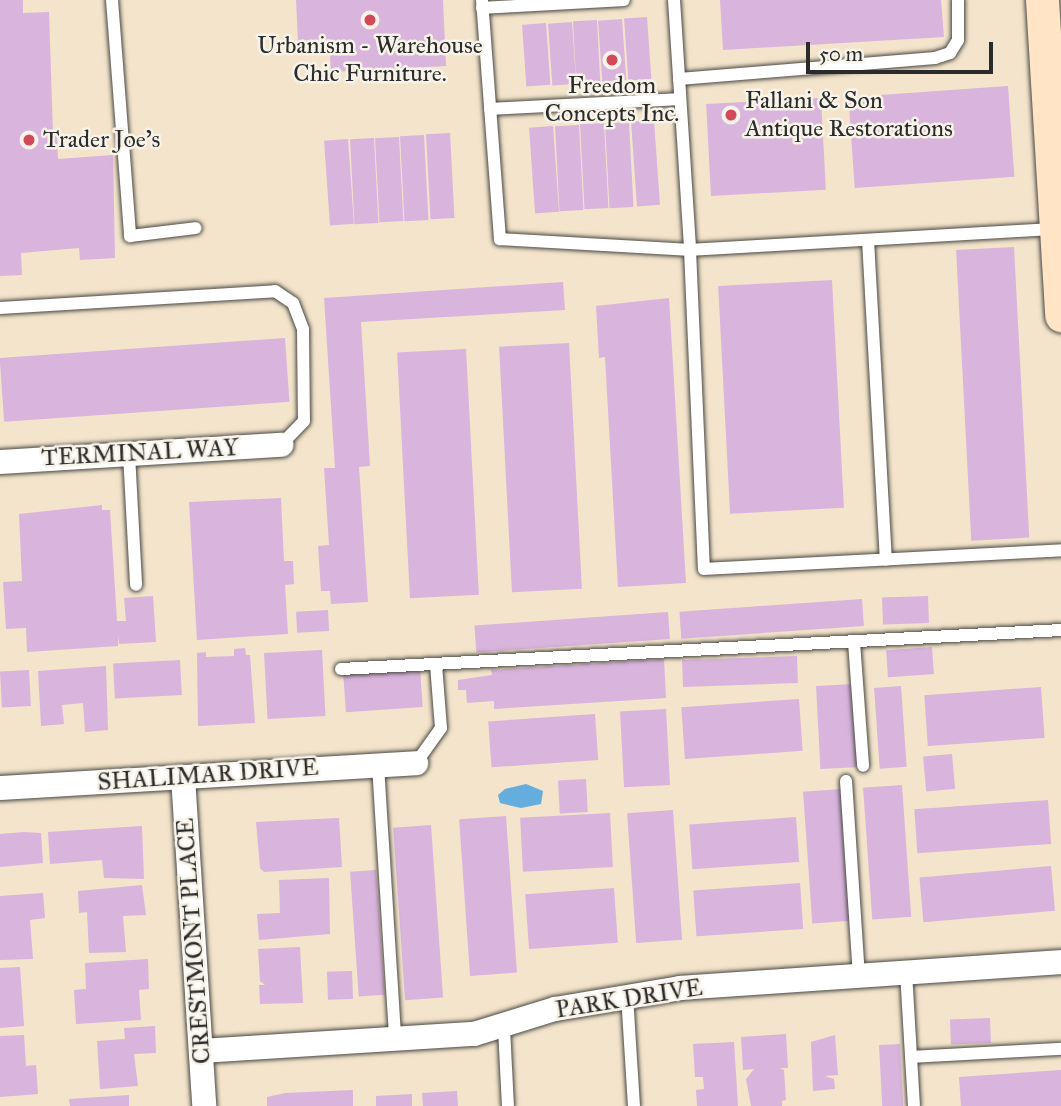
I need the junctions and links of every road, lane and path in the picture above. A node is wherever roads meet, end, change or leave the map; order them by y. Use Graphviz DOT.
graph roads {
  1 [pos="112,0"];
  2 [pos="624,0"];
  3 [pos="674,0"];
  4 [pos="958,0"];
  5 [pos="1042,0"];
  6 [pos="482,4"];
  7 [pos="679,79"];
  8 [pos="680,99"];
  9 [pos="490,109"];
  10 [pos="196,229"];
  11 [pos="1056,229"];
  12 [pos="868,240"];
  13 [pos="690,250"];
  14 [pos="0,308"];
  15 [pos="1061,315"];
  16 [pos="281,445"];
  17 [pos="130,454"];
  18 [pos="0,462"];
  19 [pos="1061,550"];
  20 [pos="886,559"];
  21 [pos="136,585"];
  22 [pos="1061,630"];
  23 [pos="854,642"];
  24 [pos="436,665"];
  25 [pos="341,669"];
  26 [pos="416,763"];
  27 [pos="378,765"];
  28 [pos="863,766"];
  29 [pos="183,777"];
  30 [pos="846,781"];
  31 [pos="0,788"];
  32 [pos="1061,962"];
  33 [pos="906,972"];
  34 [pos="859,975"];
  35 [pos="627,995"];
  36 [pos="504,1028"];
  37 [pos="395,1039"];
  38 [pos="1061,1049"];
  39 [pos="201,1051"];
  40 [pos="911,1058"];
  41 [pos="204,1106"];
  42 [pos="508,1106"];
  43 [pos="634,1106"];
  44 [pos="914,1106"];
  1 -- 10 [label="lane"];
  2 -- 6 [label="lane"];
  3 -- 7 [label="lane"];
  4 -- 7 [label="lane"];
  5 -- 11 [label="street"];
  6 -- 9 [label="lane"];
  7 -- 8 [label="lane"];
  8 -- 9 [label="lane"];
  8 -- 13 [label="lane"];
  9 -- 13 [label="lane"];
  11 -- 12 [label="lane"];
  11 -- 15 [label="street"];
  12 -- 13 [label="lane"];
  12 -- 20 [label="lane"];
  13 -- 20 [label="lane"];
  14 -- 16 [label="lane"];
  16 -- 17 [label="street, TERMINAL WAY"];
  17 -- 18 [label="street, TERMINAL WAY"];
  17 -- 21 [label="lane"];
  19 -- 20 [label="lane"];
  22 -- 23 [label="lane"];
  23 -- 24 [label="lane"];
  23 -- 28 [label="lane"];
  24 -- 25 [label="lane"];
  24 -- 26 [label="lane"];
  26 -- 27 [label="street, SHALIMAR DRIVE"];
  27 -- 29 [label="street, SHALIMAR DRIVE"];
  27 -- 37 [label="lane"];
  29 -- 31 [label="street, SHALIMAR DRIVE"];
  29 -- 39 [label="street, CRESTMONT PLACE"];
  30 -- 34 [label="lane"];
  32 -- 33 [label="street, PARK DRIVE"];
  33 -- 34 [label="street, PARK DRIVE"];
  33 -- 40 [label="lane"];
  34 -- 35 [label="street, PARK DRIVE"];
  35 -- 36 [label="street, PARK DRIVE"];
  35 -- 43 [label="lane"];
  36 -- 37 [label="street, PARK DRIVE"];
  36 -- 42 [label="lane"];
  37 -- 39 [label="street, PARK DRIVE"];
  38 -- 40 [label="lane"];
  39 -- 41 [label="street, CRESTMONT PLACE"];
  40 -- 44 [label="lane"];
}
